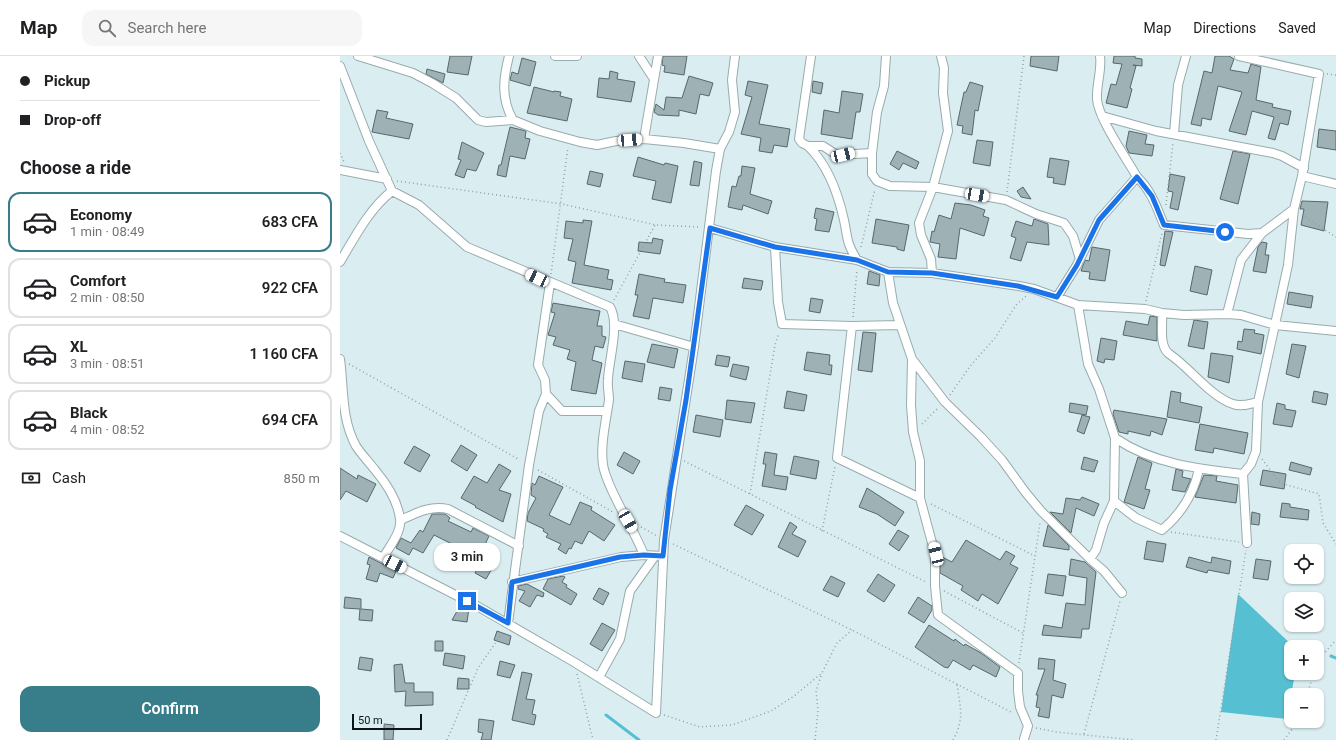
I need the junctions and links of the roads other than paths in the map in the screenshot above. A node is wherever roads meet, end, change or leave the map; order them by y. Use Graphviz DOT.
graph roads {
  1 [pos="358,56"];
  2 [pos="387,56"];
  3 [pos="509,56"];
  4 [pos="555,56"];
  5 [pos="577,56"];
  6 [pos="639,56"];
  7 [pos="658,56"];
  8 [pos="735,56"];
  9 [pos="811,56"];
  10 [pos="886,56"];
  11 [pos="941,56"];
  12 [pos="1100,56"];
  13 [pos="1186,56"];
  14 [pos="1239,56"];
  15 [pos="381,62"];
  16 [pos="340,66"];
  17 [pos="654,79"];
  18 [pos="1102,116"];
  19 [pos="513,120"];
  20 [pos="1174,134"];
  21 [pos="644,139"];
  22 [pos="808,146"];
  23 [pos="720,149"];
  24 [pos="872,153"];
  25 [pos="1304,168"];
  26 [pos="340,170"];
  27 [pos="1302,176"];
  28 [pos="1137,177"];
  29 [pos="386,179"];
  30 [pos="1336,184"];
  31 [pos="934,187"];
  32 [pos="392,191"];
  33 [pos="1294,209"];
  34 [pos="710,228"];
  35 [pos="1262,234"];
  36 [pos="775,247"];
  37 [pos="1080,259"];
  38 [pos="857,260"];
  39 [pos="340,262"];
  40 [pos="888,272"];
  41 [pos="932,273"];
  42 [pos="550,283"];
  43 [pos="1057,297"];
  44 [pos="1078,305"];
  45 [pos="1162,313"];
  46 [pos="1227,314"];
  47 [pos="614,324"];
  48 [pos="899,325"];
  49 [pos="852,326"];
  50 [pos="1276,326"];
  51 [pos="1336,331"];
  52 [pos="694,347"];
  53 [pos="340,359"];
  54 [pos="912,359"];
  55 [pos="546,394"];
  56 [pos="1258,402"];
  57 [pos="606,411"];
  58 [pos="1115,438"];
  59 [pos="1199,469"];
  60 [pos="1242,474"];
  61 [pos="920,498"];
  62 [pos="1114,501"];
  63 [pos="400,520"];
  64 [pos="340,536"];
  65 [pos="1247,543"];
  66 [pos="519,546"];
  67 [pos="644,555"];
  68 [pos="659,556"];
  69 [pos="383,558"];
  70 [pos="1090,559"];
  71 [pos="512,582"];
  72 [pos="1122,593"];
  73 [pos="508,623"];
  74 [pos="598,677"];
  75 [pos="1024,739"];
  1 -- 15 [label="street"];
  2 -- 15 [label="street"];
  3 -- 19 [label="street"];
  4 -- 5 [label="street"];
  6 -- 17 [label="street"];
  7 -- 17 [label="street"];
  8 -- 23 [label="street"];
  9 -- 22 [label="street"];
  10 -- 24 [label="street"];
  11 -- 31 [label="street"];
  12 -- 18 [label="street"];
  13 -- 20 [label="street"];
  14 -- 25 [label="street"];
  15 -- 19 [label="street"];
  16 -- 29 [label="street"];
  17 -- 21 [label="street"];
  18 -- 20 [label="street"];
  18 -- 28 [label="street"];
  19 -- 21 [label="street"];
  20 -- 25 [label="street"];
  21 -- 23 [label="street"];
  22 -- 24 [label="street"];
  22 -- 38 [label="street"];
  23 -- 34 [label="street"];
  24 -- 31 [label="street"];
  25 -- 27 [label="street"];
  26 -- 29 [label="street"];
  27 -- 30 [label="street"];
  27 -- 33 [label="street"];
  28 -- 35 [label="street"];
  28 -- 37 [label="street"];
  29 -- 32 [label="street"];
  31 -- 37 [label="street"];
  31 -- 41 [label="street"];
  32 -- 39 [label="street"];
  32 -- 42 [label="street"];
  33 -- 35 [label="street"];
  33 -- 50 [label="street"];
  34 -- 36 [label="street"];
  34 -- 52 [label="street"];
  35 -- 46 [label="street"];
  36 -- 38 [label="street"];
  36 -- 49 [label="street"];
  37 -- 43 [label="street"];
  38 -- 40 [label="street"];
  40 -- 41 [label="street"];
  40 -- 48 [label="street"];
  41 -- 43 [label="street"];
  42 -- 47 [label="street"];
  42 -- 55 [label="street"];
  43 -- 44 [label="street"];
  44 -- 45 [label="street"];
  44 -- 58 [label="street"];
  45 -- 46 [label="street"];
  45 -- 56 [label="street"];
  46 -- 50 [label="street"];
  47 -- 52 [label="street"];
  47 -- 57 [label="street"];
  48 -- 49 [label="street"];
  48 -- 54 [label="street"];
  49 -- 61 [label="street"];
  50 -- 51 [label="street"];
  50 -- 56 [label="street"];
  52 -- 68 [label="street"];
  53 -- 63 [label="street"];
  54 -- 61 [label="street"];
  54 -- 70 [label="street"];
  55 -- 57 [label="street"];
  55 -- 66 [label="street"];
  56 -- 60 [label="street"];
  57 -- 67 [label="street"];
  58 -- 59 [label="street"];
  58 -- 62 [label="street"];
  59 -- 60 [label="street"];
  59 -- 62 [label="street"];
  60 -- 65 [label="street"];
  61 -- 75 [label="street"];
  62 -- 70 [label="street"];
  63 -- 66 [label="street"];
  63 -- 69 [label="street"];
  64 -- 69 [label="street"];
  66 -- 71 [label="street"];
  67 -- 68 [label="street"];
  67 -- 71 [label="street"];
  68 -- 74 [label="street"];
  68 -- 74 [label="street"];
  69 -- 73 [label="street"];
  70 -- 72 [label="street"];
  71 -- 73 [label="street"];
  73 -- 74 [label="street"];
}
